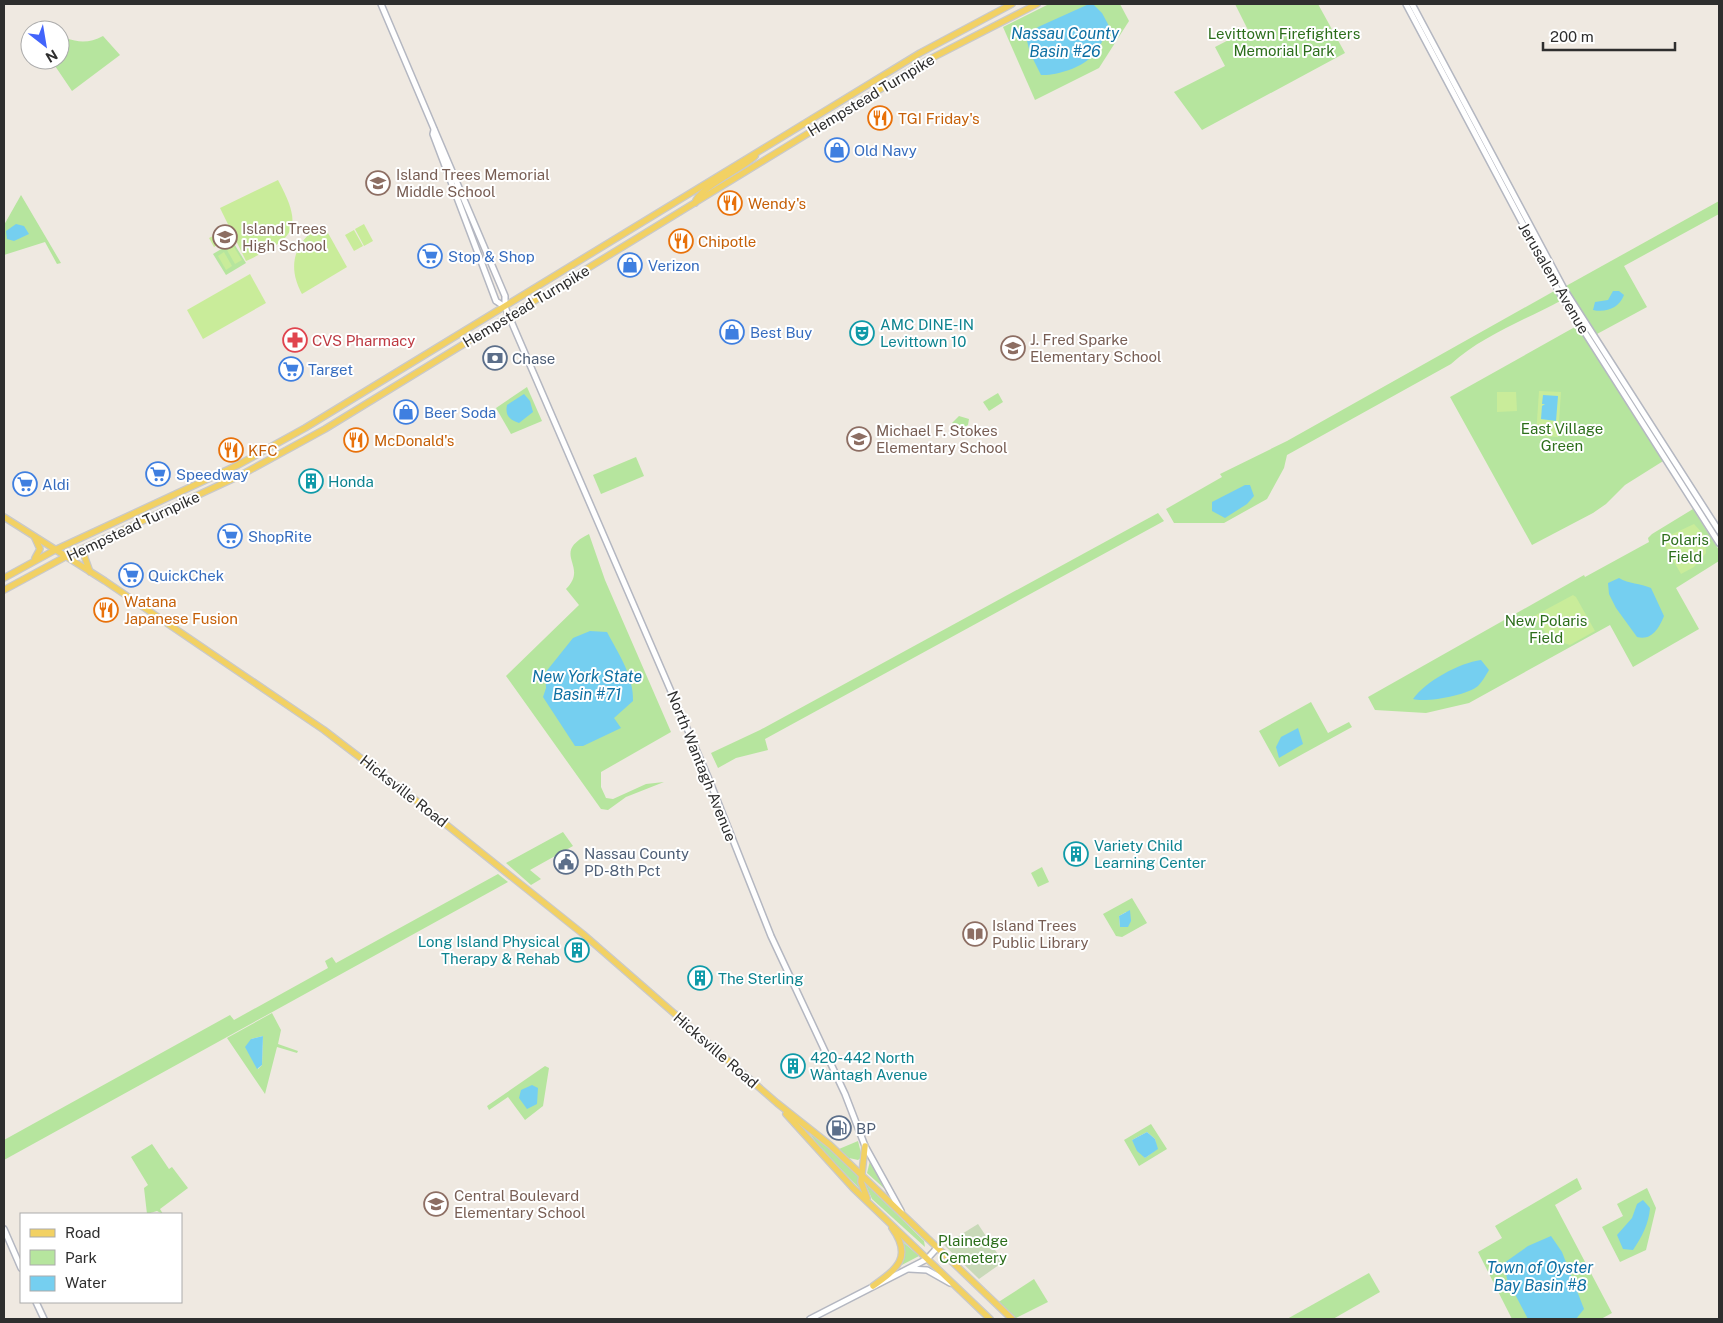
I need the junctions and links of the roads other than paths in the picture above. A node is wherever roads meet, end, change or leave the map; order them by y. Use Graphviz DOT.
graph roads {
  1 [pos="381,4"];
  2 [pos="1012,4"];
  3 [pos="1037,4"];
  4 [pos="1406,4"];
  5 [pos="1412,4"];
  6 [pos="434,130"];
  7 [pos="762,149"];
  8 [pos="689,194"];
  9 [pos="695,203"];
  10 [pos="505,307"];
  11 [pos="509,316"];
  12 [pos="4,517"];
  13 [pos="1719,532"];
  14 [pos="34,536"];
  15 [pos="1719,543"];
  16 [pos="91,545"];
  17 [pos="55,550"];
  18 [pos="65,557"];
  19 [pos="23,566"];
  20 [pos="90,572"];
  21 [pos="4,578"];
  22 [pos="4,590"];
  23 [pos="777,1103"];
  24 [pos="866,1146"];
  25 [pos="864,1156"];
  26 [pos="846,1159"];
  27 [pos="862,1174"];
  28 [pos="870,1205"];
  29 [pos="901,1212"];
  30 [pos="883,1216"];
  31 [pos="4,1229"];
  32 [pos="938,1248"];
  33 [pos="927,1258"];
  34 [pos="20,1266"];
  35 [pos="906,1269"];
  36 [pos="954,1285"];
  37 [pos="873,1286"];
  38 [pos="36,1303"];
  39 [pos="44,1319"];
  40 [pos="810,1319"];
  41 [pos="990,1319"];
  42 [pos="1012,1319"];
  1 -- 6 [label="main road"];
  2 -- 7 [label="main road, Hempstead Turnpike"];
  3 -- 9 [label="main road, Hempstead Turnpike"];
  4 -- 15 [label="main road, Jerusalem Avenue"];
  5 -- 13 [label="main road, Jerusalem Avenue"];
  6 -- 10 [label="main road"];
  6 -- 10 [label="main road"];
  7 -- 8 [label="main road, Hempstead Turnpike"];
  7 -- 9 [label="main road"];
  8 -- 9 [label="main road"];
  8 -- 10 [label="main road, Hempstead Turnpike"];
  9 -- 11 [label="main road, Hempstead Turnpike"];
  10 -- 11 [label="main road, North Wantagh Avenue"];
  10 -- 17 [label="main road, Hempstead Turnpike"];
  11 -- 16 [label="main road, Hempstead Turnpike"];
  11 -- 24 [label="main road, North Wantagh Avenue"];
  12 -- 14 [label="main road, Hicksville Road"];
  14 -- 17 [label="main road, Hicksville Road"];
  14 -- 19 [label="main road"];
  16 -- 18 [label="main road, Hempstead Turnpike"];
  16 -- 20 [label="main road"];
  17 -- 18 [label="main road, Hicksville Road"];
  17 -- 19 [label="main road, Hempstead Turnpike"];
  18 -- 20 [label="main road, Hicksville Road"];
  18 -- 22 [label="main road, Hempstead Turnpike"];
  19 -- 21 [label="main road, Hempstead Turnpike"];
  20 -- 23 [label="main road, Hicksville Road"];
  23 -- 26 [label="main road, Hicksville Road"];
  23 -- 28 [label="main road, Hicksville Road"];
  24 -- 25 [label="main road"];
  24 -- 29 [label="main road, North Wantagh Avenue"];
  25 -- 26 [label="main road"];
  25 -- 27 [label="main road"];
  26 -- 27 [label="main road, Hicksville Road"];
  27 -- 28 [label="main road"];
  27 -- 29 [label="main road, Hicksville Road"];
  28 -- 30 [label="main road, Hicksville Road"];
  29 -- 32 [label="main road, Hicksville Road"];
  30 -- 33 [label="main road, Hicksville Road"];
  30 -- 37 [label="main road"];
  31 -- 34 [label="main road"];
  32 -- 33 [label="main road"];
  32 -- 42 [label="main road, Hicksville Road"];
  33 -- 35 [label="main road"];
  33 -- 36 [label="main road, Hicksville Road"];
  35 -- 36 [label="main road"];
  35 -- 37 [label="main road"];
  36 -- 41 [label="main road, Hicksville Road"];
  37 -- 40 [label="main road"];
  38 -- 39 [label="main road"];
}
